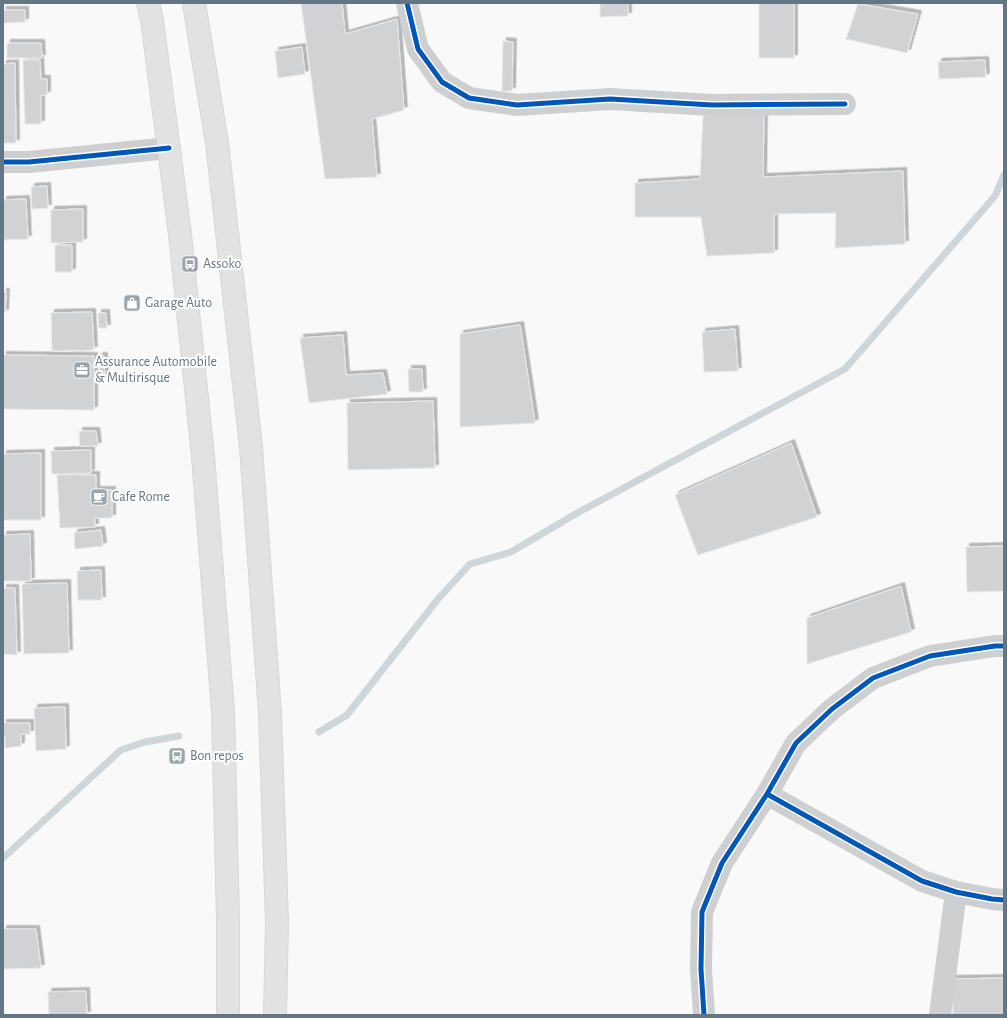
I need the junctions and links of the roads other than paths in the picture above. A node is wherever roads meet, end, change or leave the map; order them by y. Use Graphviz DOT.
graph roads {
  1 [pos="148,3"];
  2 [pos="194,3"];
  3 [pos="408,3"];
  4 [pos="845,104"];
  5 [pos="169,148"];
  6 [pos="3,162"];
  7 [pos="1004,646"];
  8 [pos="767,794"];
  9 [pos="956,892"];
  10 [pos="1004,900"];
  11 [pos="228,1015"];
  12 [pos="275,1015"];
  13 [pos="704,1015"];
  14 [pos="940,1015"];
  1 -- 5 [label="main road"];
  2 -- 12 [label="main road"];
  3 -- 4 [label="street"];
  5 -- 6 [label="street"];
  5 -- 11 [label="main road"];
  7 -- 8 [label="street"];
  8 -- 9 [label="street"];
  8 -- 13 [label="street"];
  9 -- 10 [label="street"];
  9 -- 14 [label="street"];
}
